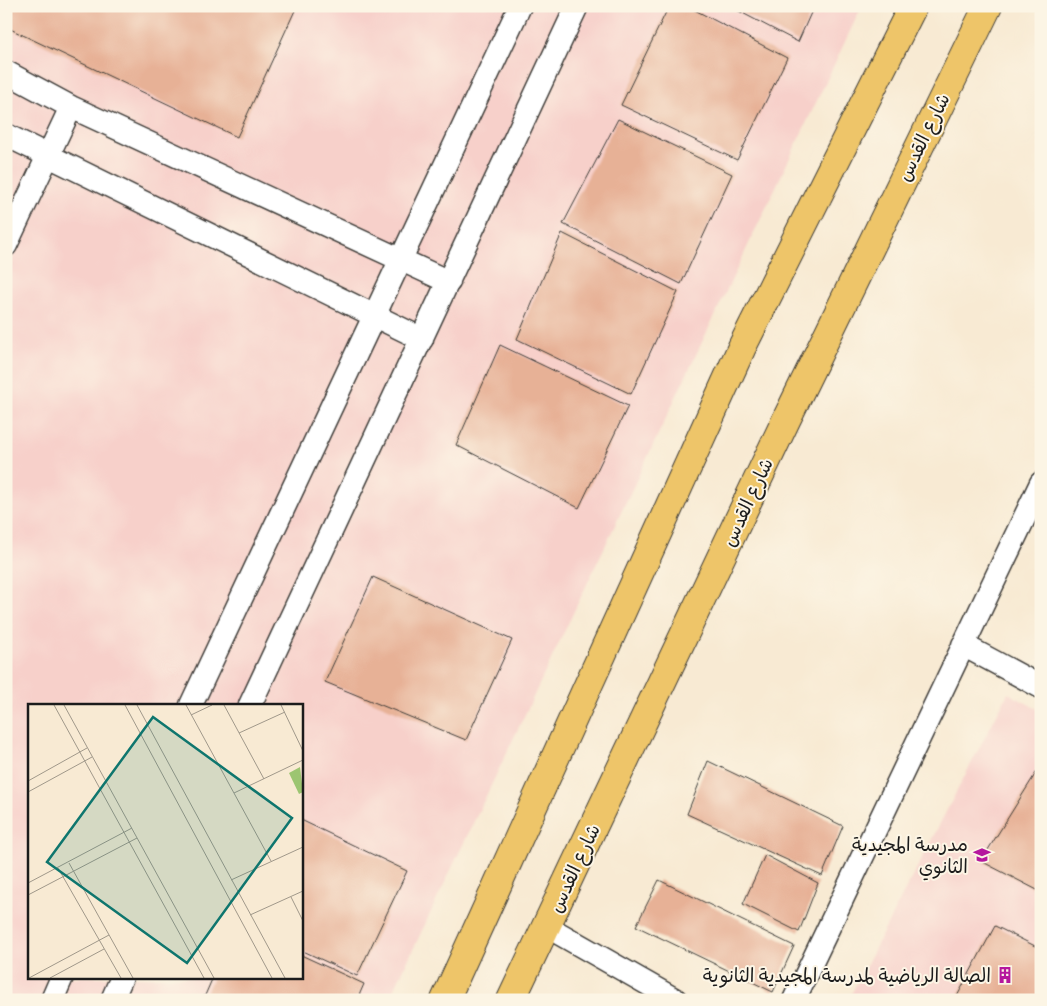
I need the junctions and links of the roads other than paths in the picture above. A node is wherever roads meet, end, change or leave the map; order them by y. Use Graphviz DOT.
graph roads {
  1 [pos="520,6"];
  2 [pos="577,6"];
  3 [pos="913,6"];
  4 [pos="988,6"];
  5 [pos="7,74"];
  6 [pos="71,107"];
  7 [pos="6,135"];
  8 [pos="48,156"];
  9 [pos="6,245"];
  10 [pos="400,260"];
  11 [pos="449,282"];
  12 [pos="374,315"];
  13 [pos="422,339"];
  14 [pos="1041,483"];
  15 [pos="963,645"];
  16 [pos="1041,687"];
  17 [pos="191,704"];
  18 [pos="250,704"];
  19 [pos="546,926"];
  20 [pos="62,978"];
  21 [pos="122,978"];
  22 [pos="52,1000"];
  23 [pos="112,1000"];
  24 [pos="445,1000"];
  25 [pos="511,1000"];
  26 [pos="676,1000"];
  27 [pos="794,1000"];
  1 -- 10 [label="street"];
  2 -- 11 [label="street"];
  3 -- 24 [label="main road"];
  4 -- 19 [label="main road, شارع القدس"];
  5 -- 6 [label="street"];
  6 -- 8 [label="street"];
  6 -- 10 [label="street"];
  7 -- 8 [label="street"];
  8 -- 9 [label="street"];
  8 -- 12 [label="street"];
  10 -- 11 [label="street"];
  10 -- 12 [label="street"];
  11 -- 13 [label="street"];
  12 -- 13 [label="street"];
  12 -- 17 [label="street"];
  13 -- 18 [label="street"];
  14 -- 15 [label="street"];
  15 -- 16 [label="street"];
  15 -- 27 [label="street"];
  19 -- 25 [label="main road, شارع القدس"];
  19 -- 26 [label="street"];
  20 -- 22 [label="street"];
  21 -- 23 [label="street"];
}
